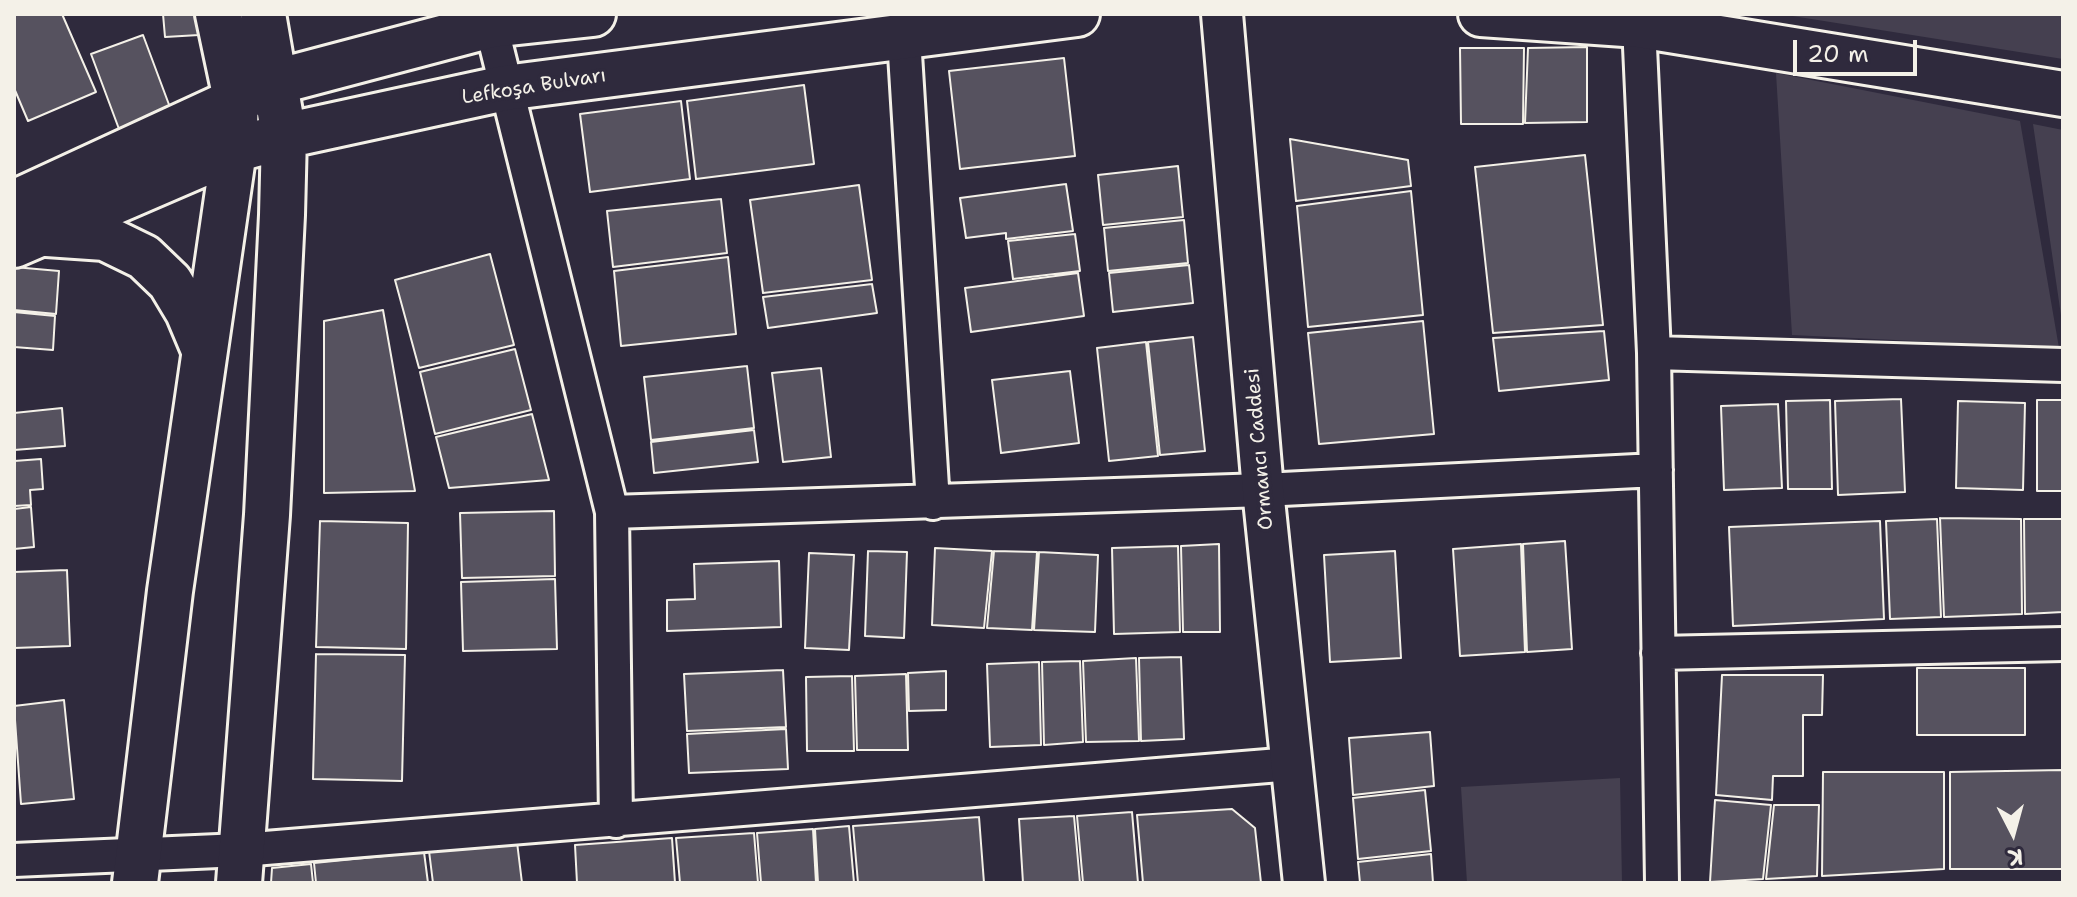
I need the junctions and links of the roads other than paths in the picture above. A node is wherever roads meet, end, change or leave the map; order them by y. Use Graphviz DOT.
graph roads {
  1 [pos="218,14"];
  2 [pos="263,14"];
  3 [pos="593,14"];
  4 [pos="1077,14"];
  5 [pos="1222,14"];
  6 [pos="1481,14"];
  7 [pos="491,25"];
  8 [pos="1639,25"];
  9 [pos="904,38"];
  10 [pos="276,82"];
  11 [pos="505,88"];
  12 [pos="2063,94"];
  13 [pos="236,99"];
  14 [pos="284,136"];
  15 [pos="234,150"];
  16 [pos="23,227"];
  17 [pos="204,350"];
  18 [pos="1654,353"];
  19 [pos="2063,365"];
  20 [pos="1656,470"];
  21 [pos="1263,490"];
  22 [pos="933,503"];
  23 [pos="612,512"];
  24 [pos="2063,644"];
  25 [pos="1658,653"];
  26 [pos="1292,764"];
  27 [pos="616,821"];
  28 [pos="14,860"];
  29 [pos="240,866"];
  30 [pos="136,869"];
  31 [pos="1304,883"];
  32 [pos="1662,883"];
  1 -- 13 [label="main road"];
  2 -- 10 [label="main road"];
  3 -- 7 [label="main road"];
  4 -- 9 [label="main road, Lefkoşa Bulvarı"];
  5 -- 21 [label="street, Ormancı Caddesi"];
  6 -- 8 [label="main road"];
  7 -- 10 [label="main road"];
  7 -- 11 [label="street"];
  8 -- 12 [label="main road"];
  8 -- 18 [label="street"];
  9 -- 11 [label="main road, Lefkoşa Bulvarı"];
  9 -- 22 [label="street"];
  10 -- 13 [label="main road"];
  10 -- 14 [label="main road"];
  11 -- 14 [label="main road, Lefkoşa Bulvarı"];
  11 -- 23 [label="street"];
  13 -- 15 [label="main road"];
  13 -- 16 [label="main road"];
  14 -- 15 [label="main road, Lefkoşa Bulvarı"];
  14 -- 29 [label="main road"];
  15 -- 16 [label="main road, Lefkoşa Bulvarı"];
  15 -- 17 [label="main road"];
  16 -- 17 [label="main road"];
  17 -- 30 [label="main road"];
  18 -- 19 [label="street"];
  18 -- 20 [label="street"];
  20 -- 21 [label="street"];
  20 -- 25 [label="street"];
  21 -- 22 [label="street"];
  21 -- 26 [label="street, Ormancı Caddesi"];
  22 -- 23 [label="street"];
  23 -- 27 [label="street"];
  24 -- 25 [label="street"];
  25 -- 32 [label="street"];
  26 -- 27 [label="street"];
  26 -- 31 [label="street, Ormancı Caddesi"];
  27 -- 29 [label="street"];
  28 -- 30 [label="street"];
  29 -- 30 [label="street"];
}
